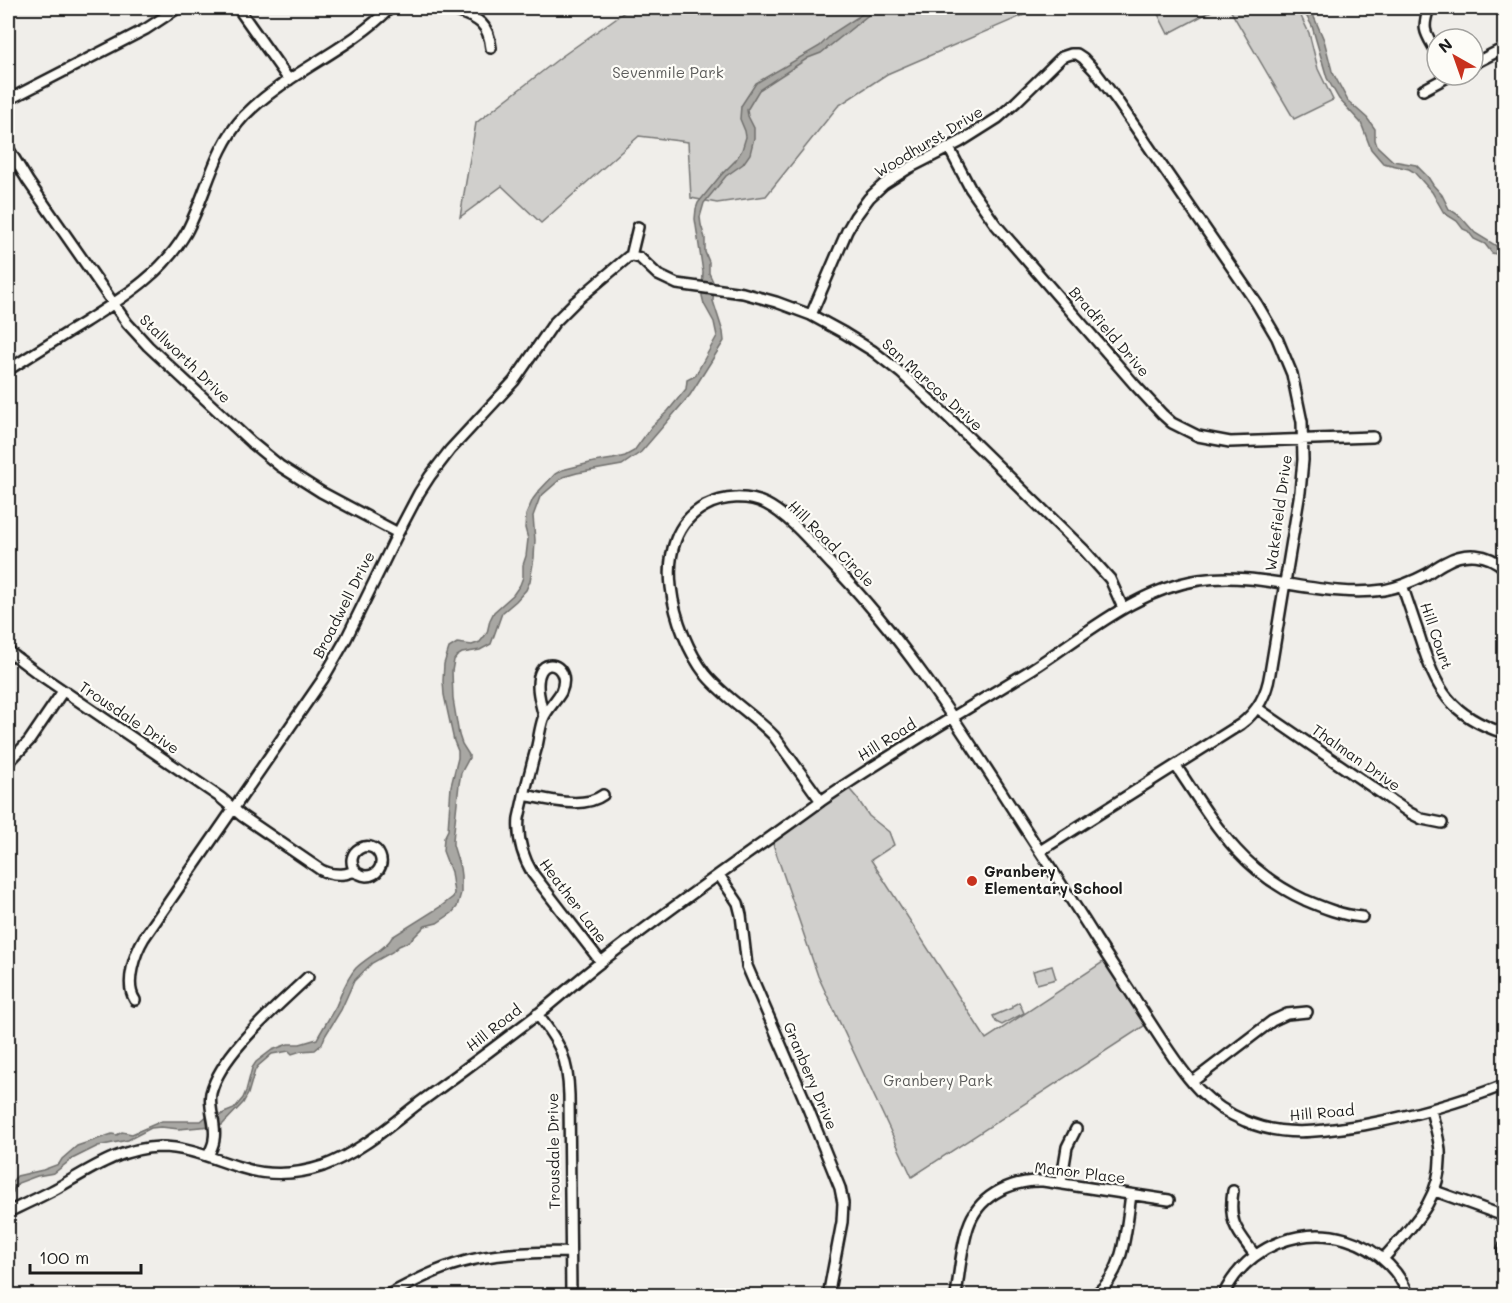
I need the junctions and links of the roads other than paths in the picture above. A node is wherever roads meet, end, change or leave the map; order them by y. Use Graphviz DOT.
graph roads {
  1 [pos="178,8"];
  2 [pos="238,8"];
  3 [pos="390,8"];
  4 [pos="449,8"];
  5 [pos="1429,8"];
  6 [pos="461,10"];
  7 [pos="1425,29"];
  8 [pos="490,48"];
  9 [pos="1504,48"];
  10 [pos="1077,54"];
  11 [pos="1485,58"];
  12 [pos="289,80"];
  13 [pos="1428,87"];
  14 [pos="1423,90"];
  15 [pos="8,100"];
  16 [pos="949,147"];
  17 [pos="8,148"];
  18 [pos="638,227"];
  19 [pos="632,256"];
  20 [pos="113,304"];
  21 [pos="811,315"];
  22 [pos="8,370"];
  23 [pos="1372,436"];
  24 [pos="1303,438"];
  25 [pos="398,533"];
  26 [pos="1504,568"];
  27 [pos="1284,583"];
  28 [pos="1402,585"];
  29 [pos="1123,608"];
  30 [pos="8,651"];
  31 [pos="63,691"];
  32 [pos="1257,708"];
  33 [pos="544,717"];
  34 [pos="954,717"];
  35 [pos="1504,733"];
  36 [pos="8,763"];
  37 [pos="1176,766"];
  38 [pos="524,795"];
  39 [pos="603,795"];
  40 [pos="821,801"];
  41 [pos="233,808"];
  42 [pos="1442,823"];
  43 [pos="1040,851"];
  44 [pos="356,872"];
  45 [pos="719,875"];
  46 [pos="1362,917"];
  47 [pos="601,962"];
  48 [pos="308,977"];
  49 [pos="135,1000"];
  50 [pos="1307,1012"];
  51 [pos="537,1014"];
  52 [pos="1192,1082"];
  53 [pos="1504,1085"];
  54 [pos="1431,1110"];
  55 [pos="1076,1129"];
  56 [pos="208,1156"];
  57 [pos="1061,1183"];
  58 [pos="1233,1191"];
  59 [pos="1435,1191"];
  60 [pos="1131,1195"];
  61 [pos="1168,1200"];
  62 [pos="11,1211"];
  63 [pos="1504,1216"];
  64 [pos="570,1252"];
  65 [pos="1256,1255"];
  66 [pos="1383,1259"];
  67 [pos="1097,1293"];
  68 [pos="386,1296"];
  69 [pos="571,1296"];
  70 [pos="828,1296"];
  71 [pos="956,1296"];
  72 [pos="1223,1296"];
  73 [pos="1409,1296"];
  1 -- 15 [label="street"];
  2 -- 12 [label="street"];
  3 -- 12 [label="street"];
  4 -- 6 [label="street"];
  5 -- 7 [label="street"];
  6 -- 8 [label="street"];
  9 -- 11 [label="street"];
  10 -- 16 [label="street, Woodhurst Drive"];
  10 -- 24 [label="street, Wakefield Drive"];
  12 -- 20 [label="street"];
  13 -- 14 [label="street"];
  16 -- 21 [label="street, Woodhurst Drive"];
  16 -- 24 [label="street, Bradfield Drive"];
  17 -- 20 [label="street, Stallworth Drive"];
  18 -- 19 [label="street"];
  19 -- 21 [label="street, San Marcos Drive"];
  19 -- 25 [label="street, Broadwell Drive"];
  20 -- 22 [label="street"];
  20 -- 25 [label="street, Stallworth Drive"];
  21 -- 29 [label="street, San Marcos Drive"];
  23 -- 24 [label="street, Bradfield Drive"];
  24 -- 27 [label="street, Wakefield Drive"];
  25 -- 41 [label="street, Broadwell Drive"];
  26 -- 28 [label="street"];
  27 -- 28 [label="street"];
  27 -- 29 [label="street, Hill Road"];
  27 -- 32 [label="street, Wakefield Drive"];
  28 -- 35 [label="street, Hill Court"];
  29 -- 34 [label="street, Hill Road"];
  30 -- 31 [label="street, Trousdale Drive"];
  31 -- 36 [label="street"];
  31 -- 41 [label="street, Trousdale Drive"];
  32 -- 37 [label="street, Wakefield Drive"];
  32 -- 42 [label="street, Thalman Drive"];
  33 -- 33 [label="street, Heather Lane"];
  33 -- 38 [label="street, Heather Lane"];
  34 -- 40 [label="street, Hill Road"];
  34 -- 40 [label="street, Hill Road Circle"];
  34 -- 43 [label="street, Hill Road"];
  37 -- 43 [label="street, Wakefield Drive"];
  37 -- 46 [label="street"];
  38 -- 39 [label="street"];
  38 -- 47 [label="street, Heather Lane"];
  40 -- 45 [label="street, Hill Road"];
  41 -- 44 [label="street, Trousdale Drive"];
  41 -- 49 [label="street, Broadwell Drive"];
  43 -- 52 [label="street, Hill Road"];
  45 -- 47 [label="street, Hill Road"];
  45 -- 70 [label="street, Granbery Drive"];
  47 -- 51 [label="street, Hill Road"];
  48 -- 56 [label="street"];
  50 -- 52 [label="street"];
  51 -- 56 [label="street, Hill Road"];
  51 -- 64 [label="street, Trousdale Drive"];
  52 -- 54 [label="street, Hill Road"];
  53 -- 54 [label="street, Hill Road"];
  54 -- 59 [label="street"];
  55 -- 57 [label="street"];
  56 -- 62 [label="street, Hill Road"];
  57 -- 60 [label="street, Manor Place"];
  57 -- 71 [label="street, Manor Place"];
  58 -- 65 [label="street"];
  59 -- 63 [label="street"];
  59 -- 66 [label="street"];
  60 -- 61 [label="street, Manor Place"];
  60 -- 67 [label="street"];
  64 -- 68 [label="street"];
  64 -- 69 [label="street, Trousdale Drive"];
  65 -- 66 [label="street"];
  65 -- 72 [label="street"];
  66 -- 73 [label="street"];
}
